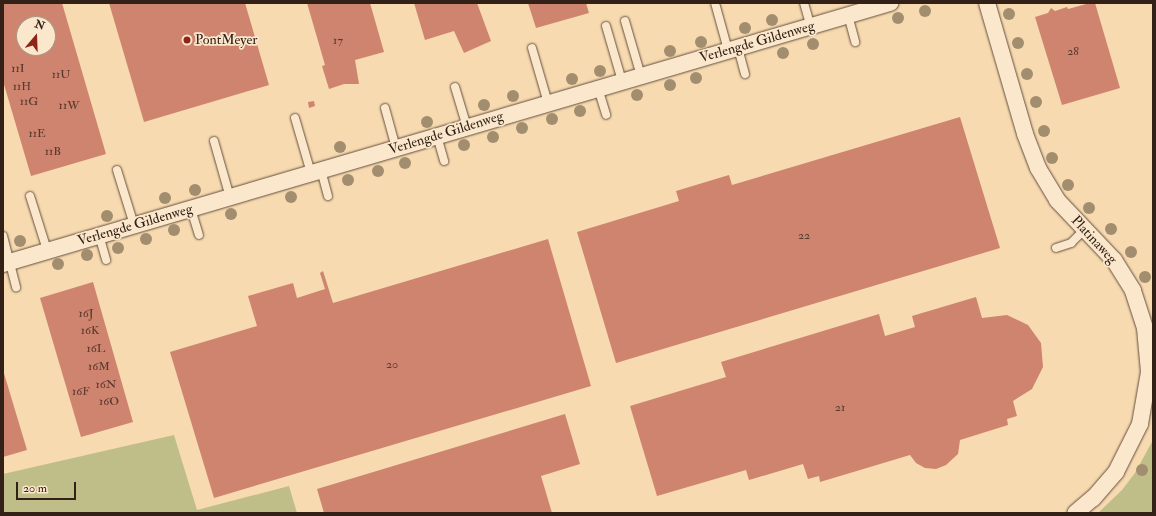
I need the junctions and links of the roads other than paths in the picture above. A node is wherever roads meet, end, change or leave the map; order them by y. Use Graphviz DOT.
graph roads {
  1 [pos="715,3"];
  2 [pos="804,3"];
  3 [pos="890,3"];
  4 [pos="987,3"];
  5 [pos="848,15"];
  6 [pos="625,21"];
  7 [pos="606,26"];
  8 [pos="811,27"];
  9 [pos="855,42"];
  10 [pos="532,48"];
  11 [pos="733,49"];
  12 [pos="745,74"];
  13 [pos="641,76"];
  14 [pos="622,81"];
  15 [pos="455,87"];
  16 [pos="598,88"];
  17 [pos="548,103"];
  18 [pos="385,108"];
  19 [pos="606,115"];
  20 [pos="295,118"];
  21 [pos="467,127"];
  22 [pos="437,136"];
  23 [pos="214,141"];
  24 [pos="396,148"];
  25 [pos="444,161"];
  26 [pos="117,170"];
  27 [pos="316,172"];
  28 [pos="30,196"];
  29 [pos="328,196"];
  30 [pos="230,197"];
  31 [pos="191,208"];
  32 [pos="134,225"];
  33 [pos="1085,229"];
  34 [pos="99,235"];
  35 [pos="199,235"];
  36 [pos="3,236"];
  37 [pos="1056,248"];
  38 [pos="47,250"];
  39 [pos="106,260"];
  40 [pos="6,263"];
  41 [pos="16,286"];
  42 [pos="1149,327"];
  43 [pos="1150,397"];
  44 [pos="1075,513"];
  1 -- 11 [label="lane"];
  2 -- 8 [label="lane"];
  3 -- 5 [label="street, Verlengde Gildenweg"];
  4 -- 33 [label="street, Platinaweg"];
  5 -- 8 [label="street, Verlengde Gildenweg"];
  5 -- 9 [label="lane"];
  6 -- 13 [label="lane"];
  7 -- 14 [label="lane"];
  8 -- 11 [label="street, Verlengde Gildenweg"];
  10 -- 17 [label="lane"];
  11 -- 12 [label="lane"];
  11 -- 13 [label="street, Verlengde Gildenweg"];
  13 -- 14 [label="street, Verlengde Gildenweg"];
  14 -- 16 [label="street, Verlengde Gildenweg"];
  15 -- 21 [label="lane"];
  16 -- 17 [label="street, Verlengde Gildenweg"];
  16 -- 19 [label="lane"];
  17 -- 21 [label="street, Verlengde Gildenweg"];
  18 -- 24 [label="lane"];
  20 -- 27 [label="lane"];
  21 -- 22 [label="street, Verlengde Gildenweg"];
  22 -- 24 [label="street, Verlengde Gildenweg"];
  22 -- 25 [label="lane"];
  23 -- 30 [label="lane"];
  24 -- 27 [label="street, Verlengde Gildenweg"];
  26 -- 32 [label="lane"];
  27 -- 29 [label="lane"];
  27 -- 30 [label="street, Verlengde Gildenweg"];
  28 -- 38 [label="lane"];
  30 -- 31 [label="street, Verlengde Gildenweg"];
  31 -- 32 [label="street, Verlengde Gildenweg"];
  31 -- 35 [label="lane"];
  32 -- 34 [label="street, Verlengde Gildenweg"];
  33 -- 37 [label="lane"];
  33 -- 42 [label="street, Platinaweg"];
  34 -- 38 [label="street, Verlengde Gildenweg"];
  34 -- 39 [label="lane"];
  36 -- 40 [label="lane"];
  38 -- 40 [label="street, Verlengde Gildenweg"];
  40 -- 41 [label="lane"];
  42 -- 43 [label="street, Platinaweg"];
  43 -- 44 [label="street, Platinaweg"];
}
